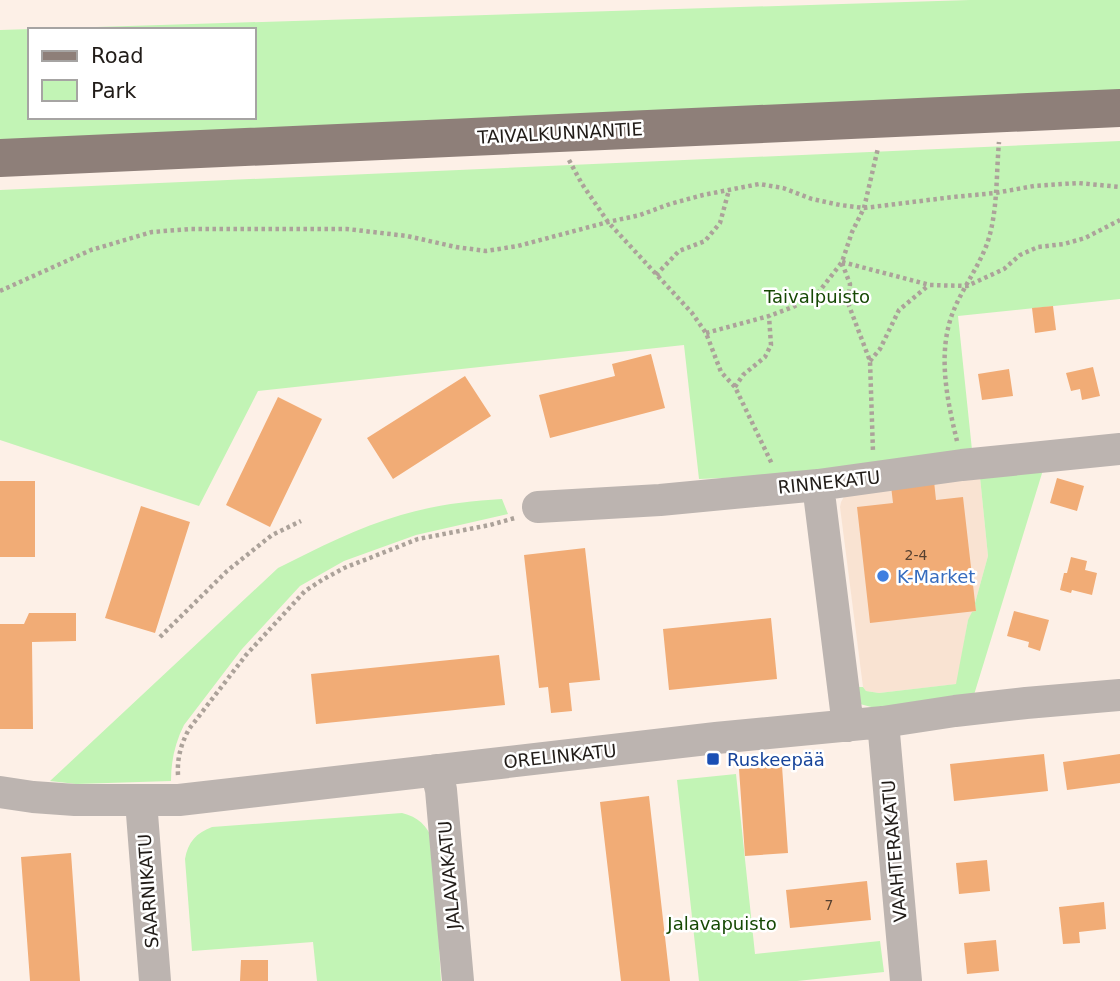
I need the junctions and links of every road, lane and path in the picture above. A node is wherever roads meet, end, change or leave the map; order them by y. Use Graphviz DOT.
graph roads {
  1 [pos="1120,108"];
  2 [pos="999,142"];
  3 [pos="879,147"];
  4 [pos="0,158"];
  5 [pos="569,160"];
  6 [pos="1120,187"];
  7 [pos="729,190"];
  8 [pos="995,193"];
  9 [pos="864,208"];
  10 [pos="1120,220"];
  11 [pos="608,222"];
  12 [pos="842,262"];
  13 [pos="656,275"];
  14 [pos="930,285"];
  15 [pos="967,286"];
  16 [pos="0,291"];
  17 [pos="769,316"];
  18 [pos="706,332"];
  19 [pos="870,361"];
  20 [pos="735,387"];
  21 [pos="1120,449"];
  22 [pos="962,465"];
  23 [pos="875,478"];
  24 [pos="818,485"];
  25 [pos="783,487"];
  26 [pos="538,507"];
  27 [pos="301,521"];
  28 [pos="160,637"];
  29 [pos="1120,695"];
  30 [pos="883,722"];
  31 [pos="848,726"];
  32 [pos="436,770"];
  33 [pos="0,792"];
  34 [pos="179,800"];
  35 [pos="141,801"];
  36 [pos="155,981"];
  37 [pos="458,981"];
  38 [pos="906,981"];
  1 -- 4 [label="main road, TAIVALKUNNANTIE"];
  2 -- 8 [label="path"];
  3 -- 9 [label="path"];
  5 -- 11 [label="path"];
  6 -- 8 [label="path"];
  7 -- 9 [label="path"];
  7 -- 11 [label="path"];
  7 -- 13 [label="path"];
  8 -- 9 [label="path"];
  8 -- 15 [label="path"];
  9 -- 12 [label="path"];
  10 -- 15 [label="path"];
  11 -- 13 [label="path"];
  11 -- 16 [label="path"];
  12 -- 14 [label="path"];
  12 -- 17 [label="path"];
  12 -- 19 [label="path"];
  13 -- 18 [label="path"];
  14 -- 15 [label="path"];
  14 -- 19 [label="path"];
  15 -- 22 [label="path"];
  17 -- 18 [label="path"];
  17 -- 20 [label="path"];
  18 -- 20 [label="path"];
  19 -- 23 [label="path"];
  20 -- 25 [label="path"];
  21 -- 22 [label="street, RINNEKATU"];
  22 -- 23 [label="street, RINNEKATU"];
  23 -- 24 [label="street, RINNEKATU"];
  24 -- 25 [label="street, RINNEKATU"];
  24 -- 31 [label="street"];
  25 -- 26 [label="street, RINNEKATU"];
  26 -- 34 [label="path"];
  27 -- 28 [label="path"];
  29 -- 30 [label="street, ORELINKATU"];
  30 -- 31 [label="street, ORELINKATU"];
  30 -- 38 [label="street, VAAHTERAKATU"];
  31 -- 32 [label="street, ORELINKATU"];
  32 -- 34 [label="street, ORELINKATU"];
  32 -- 37 [label="street, JALAVAKATU"];
  33 -- 35 [label="street, ORELINKATU"];
  34 -- 35 [label="street, ORELINKATU"];
  35 -- 36 [label="street, SAARNIKATU"];
}
